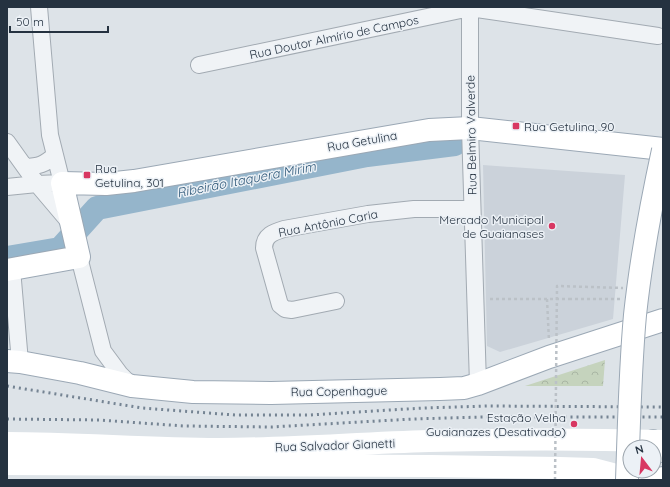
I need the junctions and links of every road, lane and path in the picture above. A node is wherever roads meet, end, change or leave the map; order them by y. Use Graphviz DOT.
graph roads {
  1 [pos="39,7"];
  2 [pos="470,8"];
  3 [pos="658,36"];
  4 [pos="199,65"];
  5 [pos="470,128"];
  6 [pos="7,142"];
  7 [pos="663,149"];
  8 [pos="54,155"];
  9 [pos="25,167"];
  10 [pos="62,183"];
  11 [pos="37,184"];
  12 [pos="7,187"];
  13 [pos="472,209"];
  14 [pos="663,219"];
  15 [pos="75,240"];
  16 [pos="10,270"];
  17 [pos="629,288"];
  18 [pos="476,299"];
  19 [pos="547,299"];
  20 [pos="621,299"];
  21 [pos="336,301"];
  22 [pos="663,320"];
  23 [pos="103,351"];
  24 [pos="549,357"];
  25 [pos="13,362"];
  26 [pos="80,373"];
  27 [pos="478,384"];
  28 [pos="132,386"];
  29 [pos="657,439"];
  30 [pos="7,443"];
  31 [pos="622,444"];
  32 [pos="7,464"];
  33 [pos="96,472"];
  34 [pos="555,480"];
  35 [pos="626,480"];
  36 [pos="636,480"];
  1 -- 8 [label="street"];
  2 -- 3 [label="street, Rua Doutor Almírio de Campos"];
  2 -- 4 [label="street, Rua Doutor Almírio de Campos"];
  2 -- 5 [label="street, Rua Belmiro Valverde"];
  5 -- 7 [label="main road, Rua Getulina"];
  5 -- 10 [label="main road, Rua Getulina"];
  5 -- 13 [label="street, Rua Belmiro Valverde"];
  6 -- 9 [label="street"];
  7 -- 35 [label="main road, bridge"];
  8 -- 9 [label="street"];
  8 -- 10 [label="street"];
  9 -- 11 [label="street"];
  10 -- 11 [label="street"];
  10 -- 15 [label="main road"];
  11 -- 12 [label="street"];
  11 -- 15 [label="street"];
  13 -- 18 [label="street, Rua Belmiro Valverde"];
  13 -- 21 [label="street, Rua Antônio Caria"];
  14 -- 29 [label="main road"];
  15 -- 16 [label="main road"];
  15 -- 23 [label="street"];
  16 -- 25 [label="street"];
  17 -- 34 [label="path, bridge"];
  18 -- 19 [label="path"];
  18 -- 27 [label="street, Rua Belmiro Valverde"];
  19 -- 20 [label="path, bridge"];
  19 -- 24 [label="path"];
  22 -- 24 [label="main road, Rua Copenhague"];
  23 -- 26 [label="street"];
  23 -- 28 [label="street"];
  24 -- 27 [label="main road, Rua Copenhague"];
  25 -- 26 [label="main road, Rua Copenhague"];
  26 -- 28 [label="main road, Rua Copenhague"];
  27 -- 28 [label="main road, Rua Copenhague"];
  30 -- 31 [label="main road, Rua Salvador Gianetti"];
  32 -- 33 [label="main road, Rua Salvador Gianetti"];
  33 -- 36 [label="main road, Rua Salvador Gianetti"];
}
